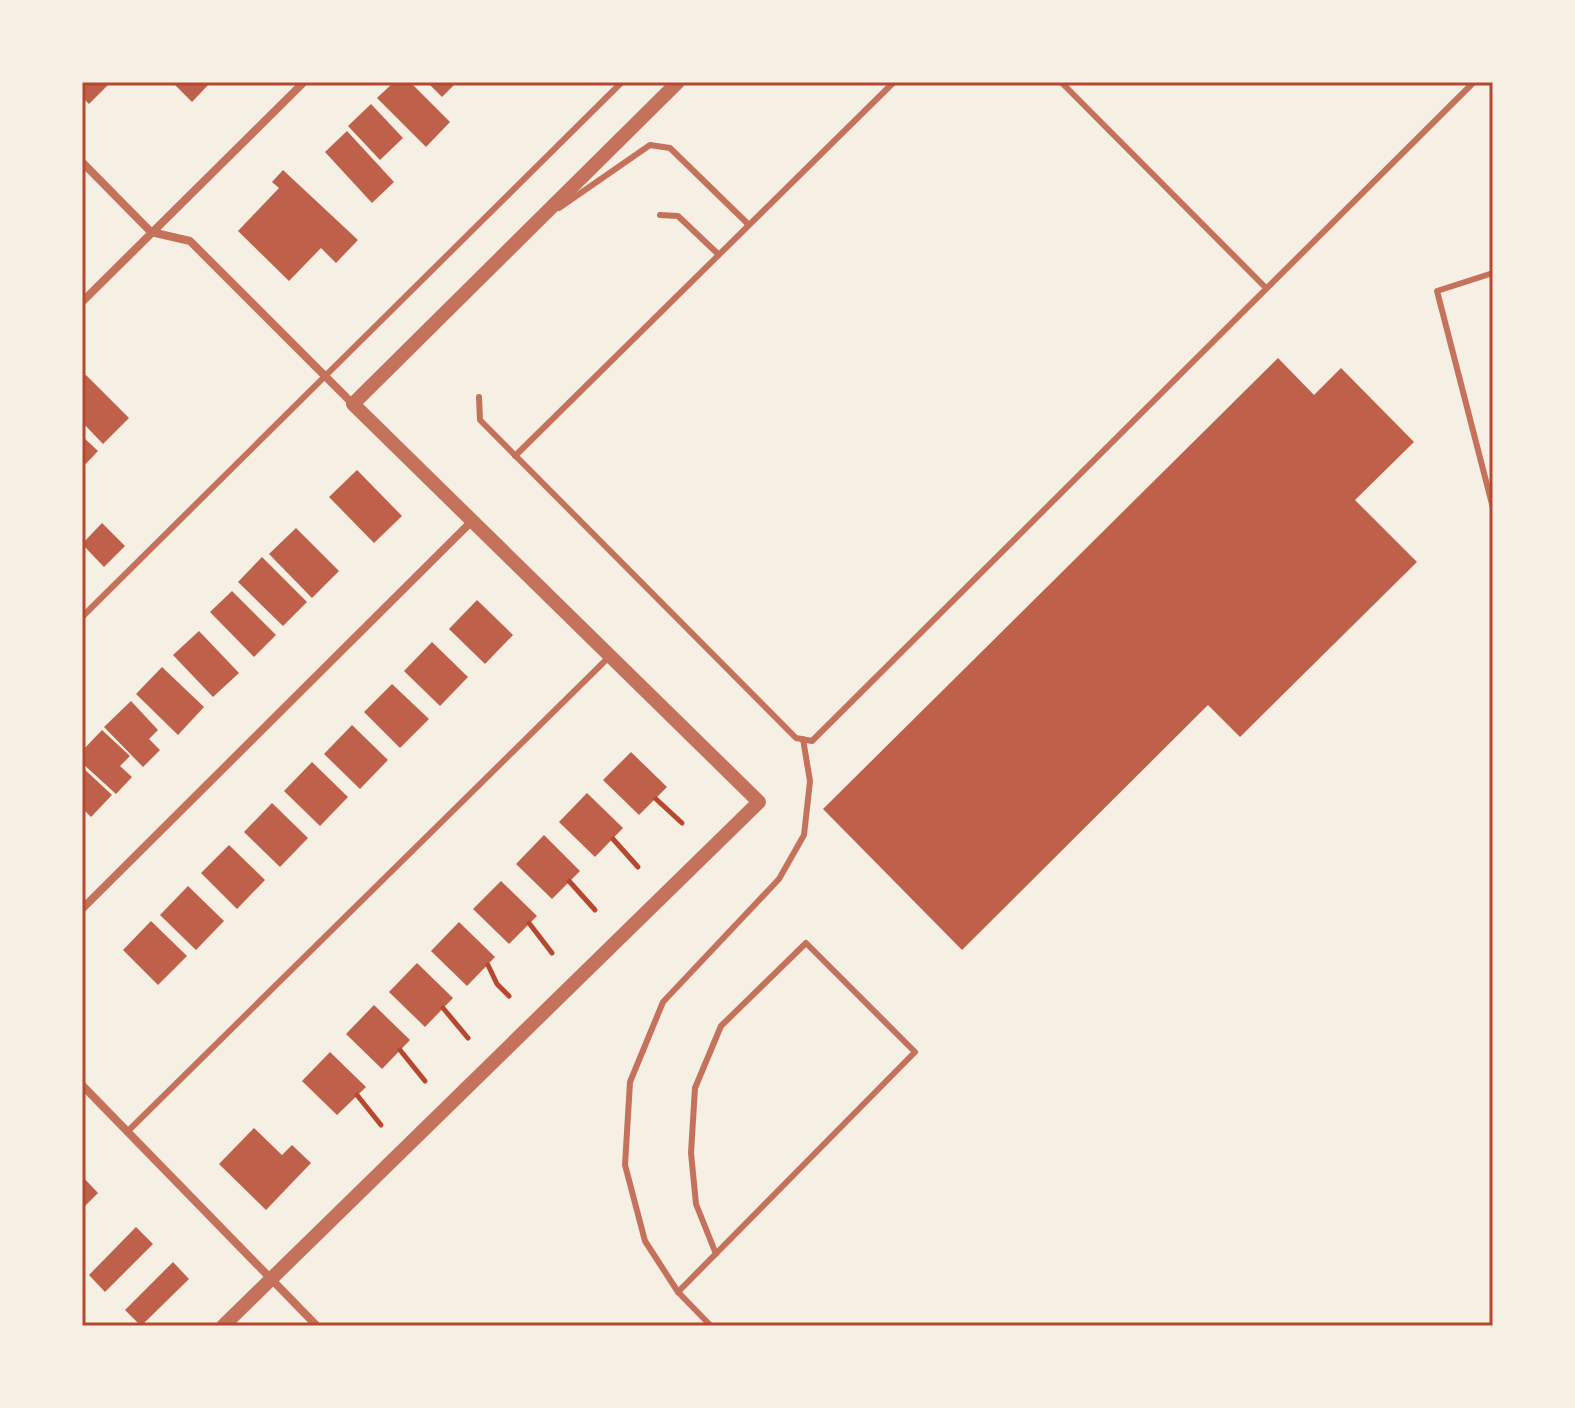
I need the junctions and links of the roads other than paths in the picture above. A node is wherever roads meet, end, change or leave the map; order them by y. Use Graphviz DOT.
graph roads {
  1 [pos="304,82"];
  2 [pos="622,82"];
  3 [pos="678,82"];
  4 [pos="894,82"];
  5 [pos="1061,82"];
  6 [pos="1474,82"];
  7 [pos="82,162"];
  8 [pos="660,215"];
  9 [pos="537,222"];
  10 [pos="748,224"];
  11 [pos="151,232"];
  12 [pos="718,254"];
  13 [pos="1493,273"];
  14 [pos="1266,288"];
  15 [pos="82,302"];
  16 [pos="326,377"];
  17 [pos="479,397"];
  18 [pos="353,404"];
  19 [pos="515,456"];
  20 [pos="1493,508"];
  21 [pos="472,521"];
  22 [pos="82,617"];
  23 [pos="610,656"];
  24 [pos="803,739"];
  25 [pos="82,909"];
  26 [pos="82,1085"];
  27 [pos="128,1131"];
  28 [pos="716,1254"];
  29 [pos="270,1280"];
  30 [pos="678,1292"];
  31 [pos="223,1326"];
  32 [pos="317,1326"];
  33 [pos="711,1326"];
  1 -- 11 [label="street"];
  2 -- 16 [label="lane"];
  3 -- 9 [label="street"];
  4 -- 10 [label="lane"];
  5 -- 14 [label="lane"];
  6 -- 14 [label="lane"];
  7 -- 11 [label="street"];
  8 -- 12 [label="lane"];
  9 -- 10 [label="lane"];
  9 -- 18 [label="street"];
  10 -- 12 [label="lane"];
  11 -- 15 [label="street"];
  11 -- 16 [label="street"];
  12 -- 19 [label="lane"];
  13 -- 20 [label="lane"];
  14 -- 24 [label="lane"];
  16 -- 18 [label="street"];
  16 -- 22 [label="lane"];
  17 -- 19 [label="lane"];
  18 -- 21 [label="street"];
  19 -- 24 [label="lane"];
  21 -- 23 [label="street"];
  21 -- 25 [label="street"];
  23 -- 27 [label="lane"];
  23 -- 29 [label="street"];
  24 -- 30 [label="lane"];
  26 -- 27 [label="street"];
  27 -- 29 [label="street"];
  28 -- 28 [label="lane"];
  28 -- 30 [label="lane"];
  29 -- 31 [label="street"];
  29 -- 32 [label="street"];
  30 -- 33 [label="lane"];
}
